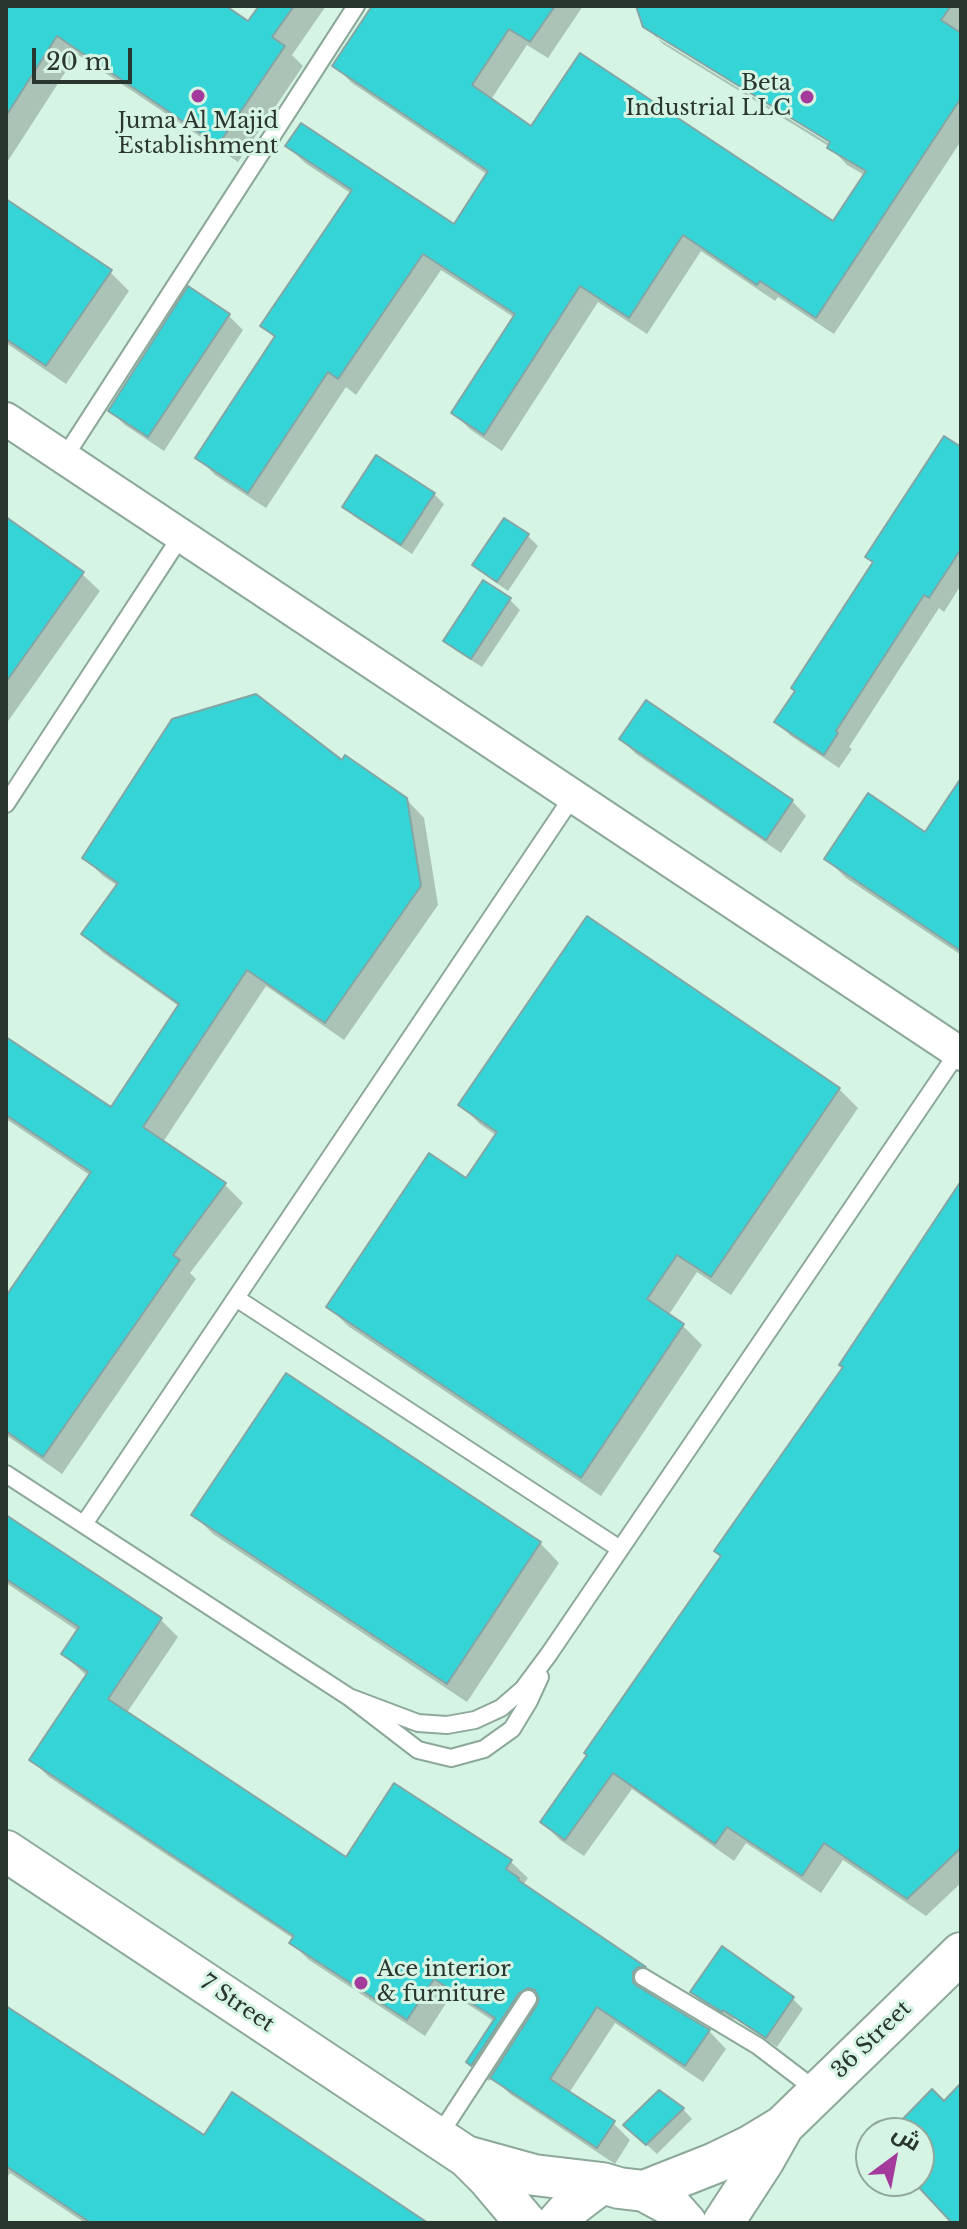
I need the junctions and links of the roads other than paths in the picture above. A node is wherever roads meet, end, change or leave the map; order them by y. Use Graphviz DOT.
graph roads {
  1 [pos="356,6"];
  2 [pos="6,419"];
  3 [pos="64,458"];
  4 [pos="181,536"];
  5 [pos="573,796"];
  6 [pos="6,804"];
  7 [pos="959,1053"];
  8 [pos="236,1298"];
  9 [pos="6,1474"];
  10 [pos="84,1524"];
  11 [pos="620,1549"];
  12 [pos="549,1654"];
  13 [pos="349,1697"];
  14 [pos="6,1851"];
  15 [pos="961,1953"];
  16 [pos="643,1977"];
  17 [pos="528,1999"];
  18 [pos="818,2092"];
  19 [pos="783,2126"];
  20 [pos="452,2147"];
  21 [pos="602,2183"];
  22 [pos="644,2191"];
  23 [pos="526,2223"];
  24 [pos="557,2223"];
  25 [pos="686,2223"];
  26 [pos="723,2223"];
  1 -- 3 [label="lane"];
  2 -- 3 [label="street"];
  3 -- 4 [label="street"];
  4 -- 5 [label="street"];
  4 -- 6 [label="lane"];
  5 -- 7 [label="street"];
  5 -- 8 [label="lane"];
  7 -- 11 [label="lane"];
  8 -- 10 [label="lane"];
  8 -- 11 [label="lane"];
  9 -- 10 [label="lane"];
  10 -- 13 [label="lane"];
  11 -- 12 [label="lane"];
  12 -- 13 [label="lane"];
  12 -- 13 [label="lane"];
  14 -- 20 [label="street, 7 Street"];
  15 -- 18 [label="street, 36 Street"];
  16 -- 18 [label="lane"];
  17 -- 20 [label="lane"];
  18 -- 19 [label="street, 36 Street"];
  19 -- 22 [label="street, 36 Street"];
  19 -- 26 [label="street, 36 Street"];
  20 -- 21 [label="street, 7 Street"];
  20 -- 23 [label="street, 7 Street"];
  21 -- 22 [label="street, 7 Street"];
  21 -- 24 [label="street"];
  22 -- 25 [label="street"];
}
